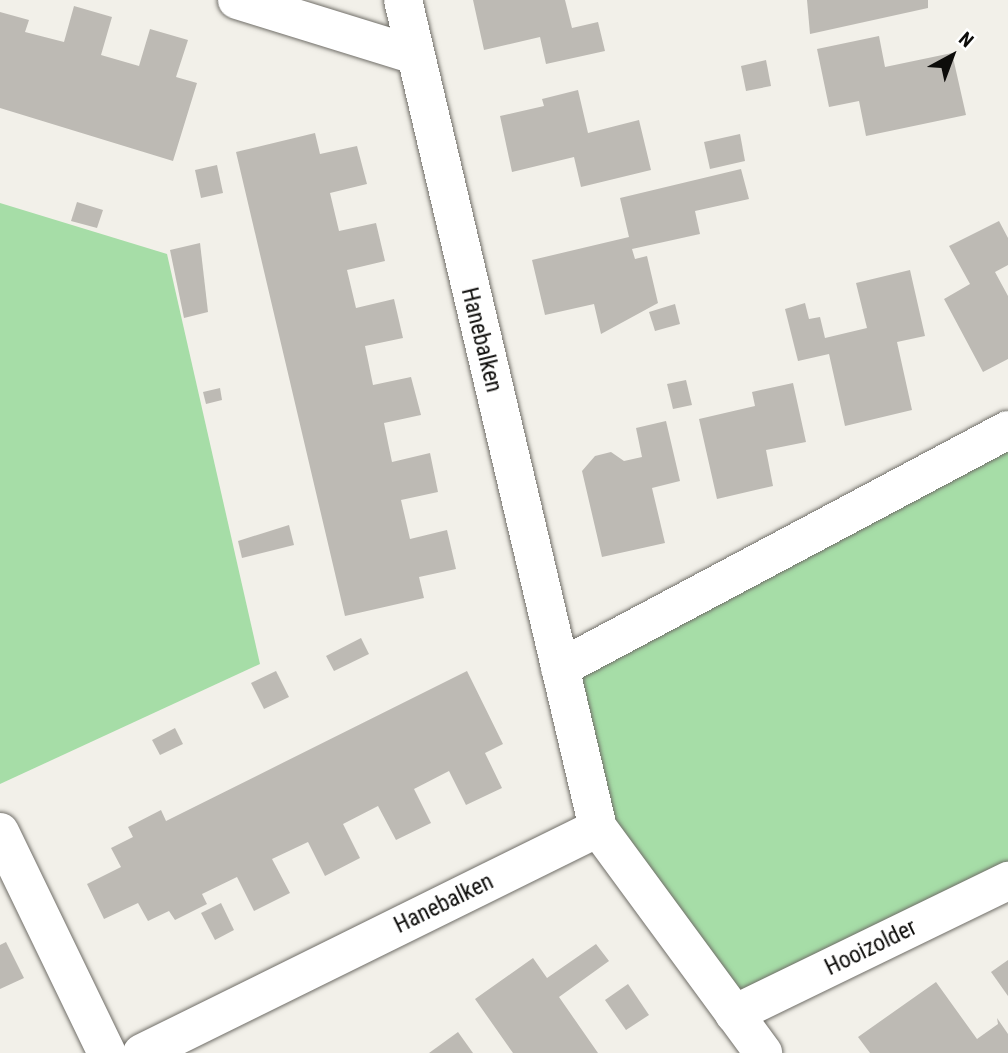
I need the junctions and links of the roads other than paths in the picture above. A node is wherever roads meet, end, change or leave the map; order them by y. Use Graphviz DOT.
graph roads {
  1 [pos="237,0"];
  2 [pos="403,0"];
  3 [pos="411,54"];
  4 [pos="1008,429"];
  5 [pos="560,667"];
  6 [pos="598,828"];
  7 [pos="0,832"];
  8 [pos="1008,881"];
  9 [pos="734,1014"];
  10 [pos="107,1053"];
  11 [pos="142,1053"];
  12 [pos="762,1053"];
  1 -- 3 [label="street"];
  2 -- 3 [label="street, Hanebalken"];
  3 -- 5 [label="street, Hanebalken"];
  4 -- 5 [label="street"];
  5 -- 6 [label="street, Hanebalken"];
  6 -- 9 [label="street"];
  6 -- 11 [label="street, Hanebalken"];
  7 -- 10 [label="street"];
  8 -- 9 [label="street, Hooizolder"];
  9 -- 12 [label="street"];
}
